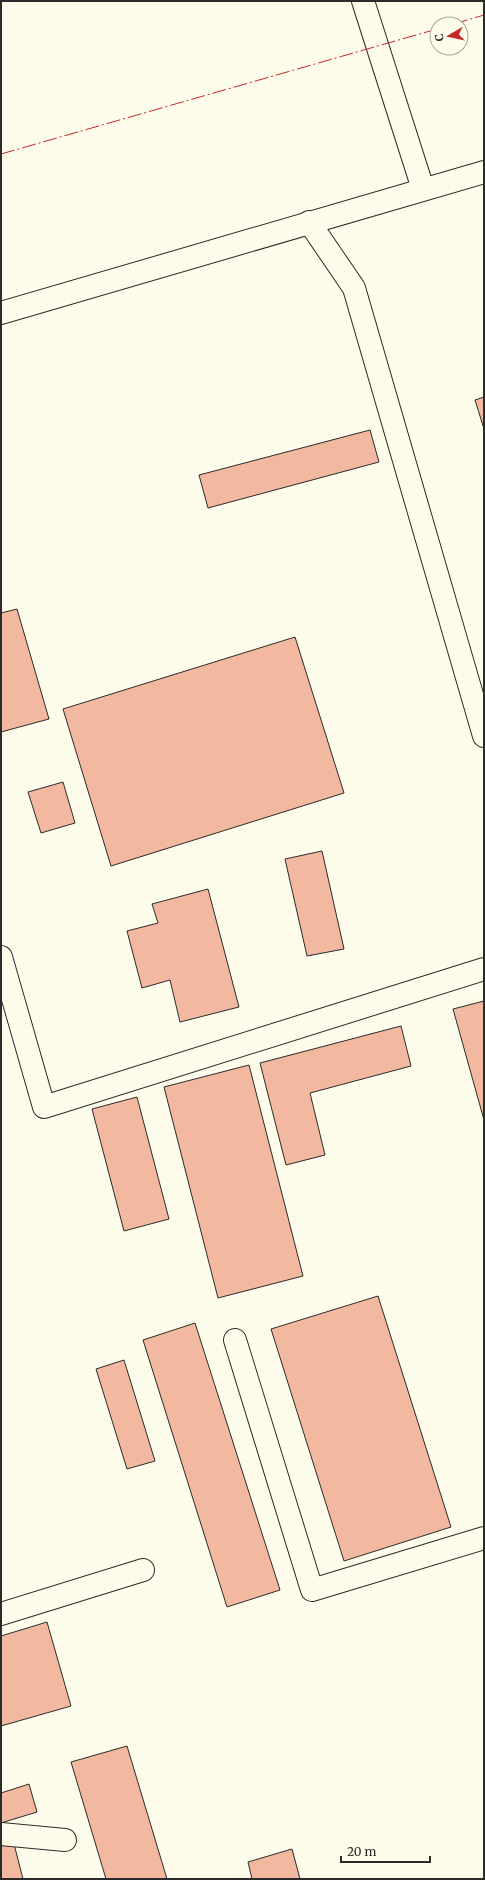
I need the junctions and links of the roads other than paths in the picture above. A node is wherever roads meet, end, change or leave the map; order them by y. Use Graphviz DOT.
graph roads {
  1 [pos="363,1"];
  2 [pos="484,172"];
  3 [pos="423,189"];
  4 [pos="309,222"];
  5 [pos="1,313"];
  6 [pos="484,736"];
  7 [pos="1,957"];
  8 [pos="484,970"];
  9 [pos="235,1340"];
  10 [pos="484,1538"];
  11 [pos="142,1570"];
  12 [pos="1,1614"];
  13 [pos="1,1834"];
  14 [pos="65,1840"];
  1 -- 3 [label="lane"];
  2 -- 3 [label="lane"];
  3 -- 4 [label="lane"];
  4 -- 5 [label="lane"];
  4 -- 6 [label="lane"];
  7 -- 8 [label="lane"];
  9 -- 10 [label="lane"];
  11 -- 12 [label="lane"];
  13 -- 14 [label="lane"];
}
